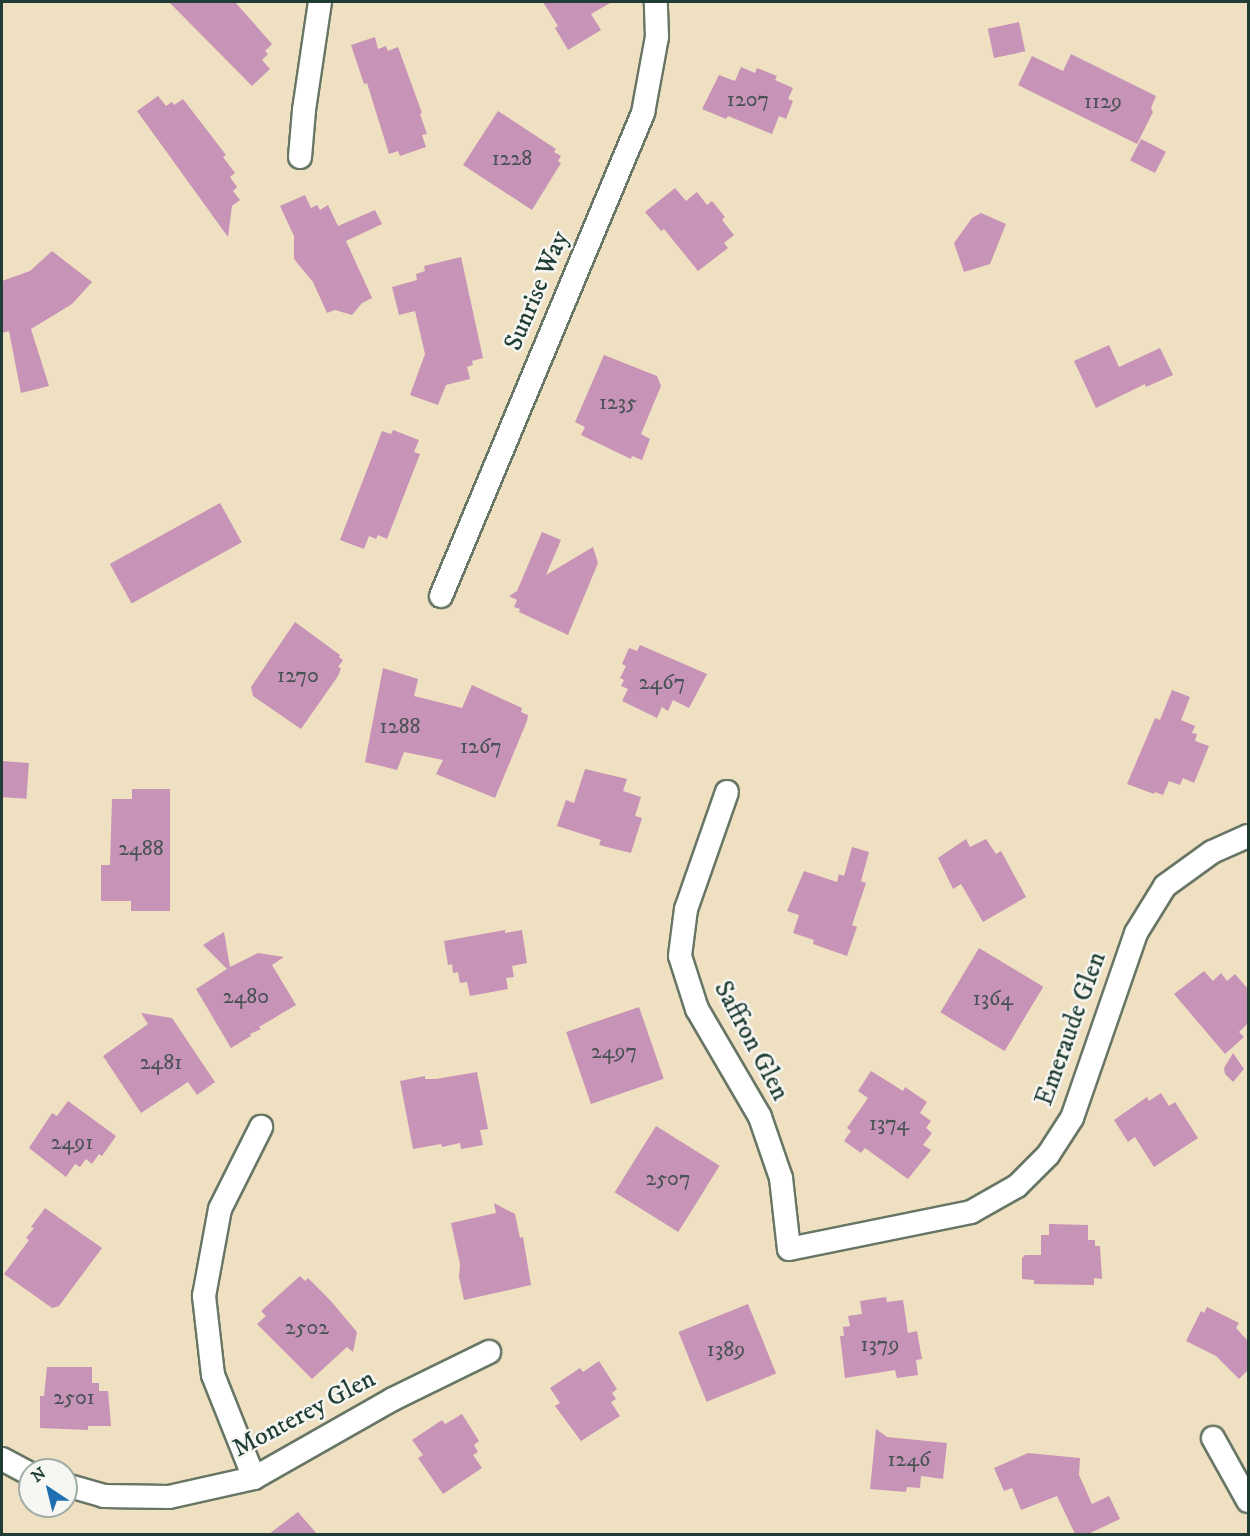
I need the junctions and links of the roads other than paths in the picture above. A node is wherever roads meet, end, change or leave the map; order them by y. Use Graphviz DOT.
graph roads {
  1 [pos="320,2"];
  2 [pos="656,2"];
  3 [pos="300,158"];
  4 [pos="441,596"];
  5 [pos="727,792"];
  6 [pos="1248,836"];
  7 [pos="261,1127"];
  8 [pos="789,1249"];
  9 [pos="489,1352"];
  10 [pos="1213,1438"];
  11 [pos="2,1459"];
  12 [pos="18,1468"];
  13 [pos="254,1478"];
  14 [pos="78,1488"];
  15 [pos="1248,1501"];
  1 -- 3 [label="street"];
  2 -- 4 [label="street, Sunrise Way"];
  5 -- 8 [label="street, Saffron Glen"];
  6 -- 8 [label="street, Emeraude Glen"];
  7 -- 13 [label="street"];
  9 -- 13 [label="street, Monterey Glen"];
  10 -- 15 [label="street"];
  11 -- 12 [label="street"];
  13 -- 14 [label="street, Monterey Glen"];
}
